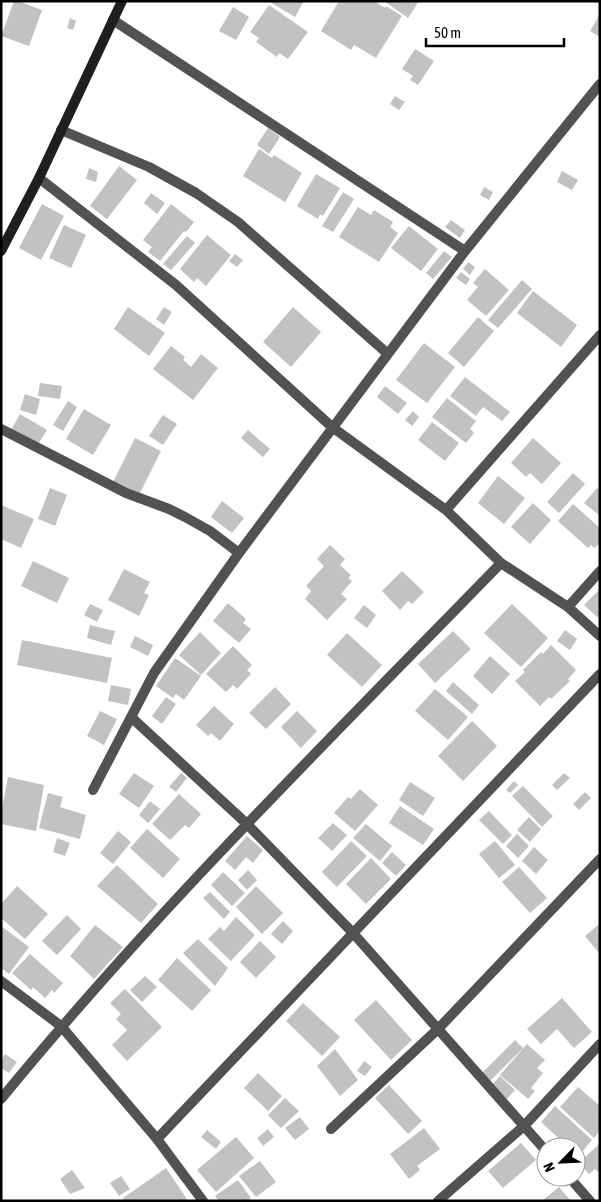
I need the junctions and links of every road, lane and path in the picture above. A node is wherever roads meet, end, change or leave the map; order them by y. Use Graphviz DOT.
graph roads {
  1 [pos="122,1"];
  2 [pos="113,20"];
  3 [pos="600,84"];
  4 [pos="61,130"];
  5 [pos="39,178"];
  6 [pos="1,251"];
  7 [pos="465,251"];
  8 [pos="600,335"];
  9 [pos="388,354"];
  10 [pos="332,427"];
  11 [pos="1,429"];
  12 [pos="446,510"];
  13 [pos="238,553"];
  14 [pos="501,563"];
  15 [pos="600,570"];
  16 [pos="568,606"];
  17 [pos="600,636"];
  18 [pos="600,674"];
  19 [pos="131,717"];
  20 [pos="93,790"];
  21 [pos="247,824"];
  22 [pos="600,859"];
  23 [pos="354,932"];
  24 [pos="1,981"];
  25 [pos="61,1026"];
  26 [pos="438,1029"];
  27 [pos="600,1044"];
  28 [pos="1,1099"];
  29 [pos="524,1126"];
  30 [pos="331,1129"];
  31 [pos="156,1139"];
  32 [pos="536,1140"];
  33 [pos="578,1187"];
  34 [pos="203,1201"];
  35 [pos="438,1201"];
  36 [pos="590,1201"];
  1 -- 2 [label="street"];
  2 -- 4 [label="street"];
  2 -- 7 [label="street"];
  3 -- 7 [label="street"];
  4 -- 5 [label="street"];
  4 -- 9 [label="street"];
  5 -- 6 [label="street"];
  5 -- 10 [label="street"];
  7 -- 9 [label="street"];
  8 -- 12 [label="street"];
  9 -- 10 [label="street"];
  10 -- 12 [label="street"];
  10 -- 13 [label="street"];
  11 -- 13 [label="street"];
  12 -- 14 [label="street"];
  13 -- 19 [label="street"];
  14 -- 16 [label="street"];
  14 -- 21 [label="street"];
  15 -- 16 [label="street"];
  16 -- 17 [label="street"];
  18 -- 23 [label="street"];
  19 -- 20 [label="street"];
  19 -- 21 [label="street"];
  21 -- 23 [label="street"];
  21 -- 25 [label="street"];
  22 -- 26 [label="street"];
  23 -- 26 [label="street"];
  23 -- 31 [label="street"];
  24 -- 25 [label="street"];
  25 -- 28 [label="street"];
  25 -- 31 [label="street"];
  26 -- 29 [label="street"];
  26 -- 30 [label="street"];
  27 -- 29 [label="street"];
  29 -- 32 [label="street"];
  29 -- 35 [label="street"];
  31 -- 34 [label="street"];
  33 -- 36 [label="street"];
}
